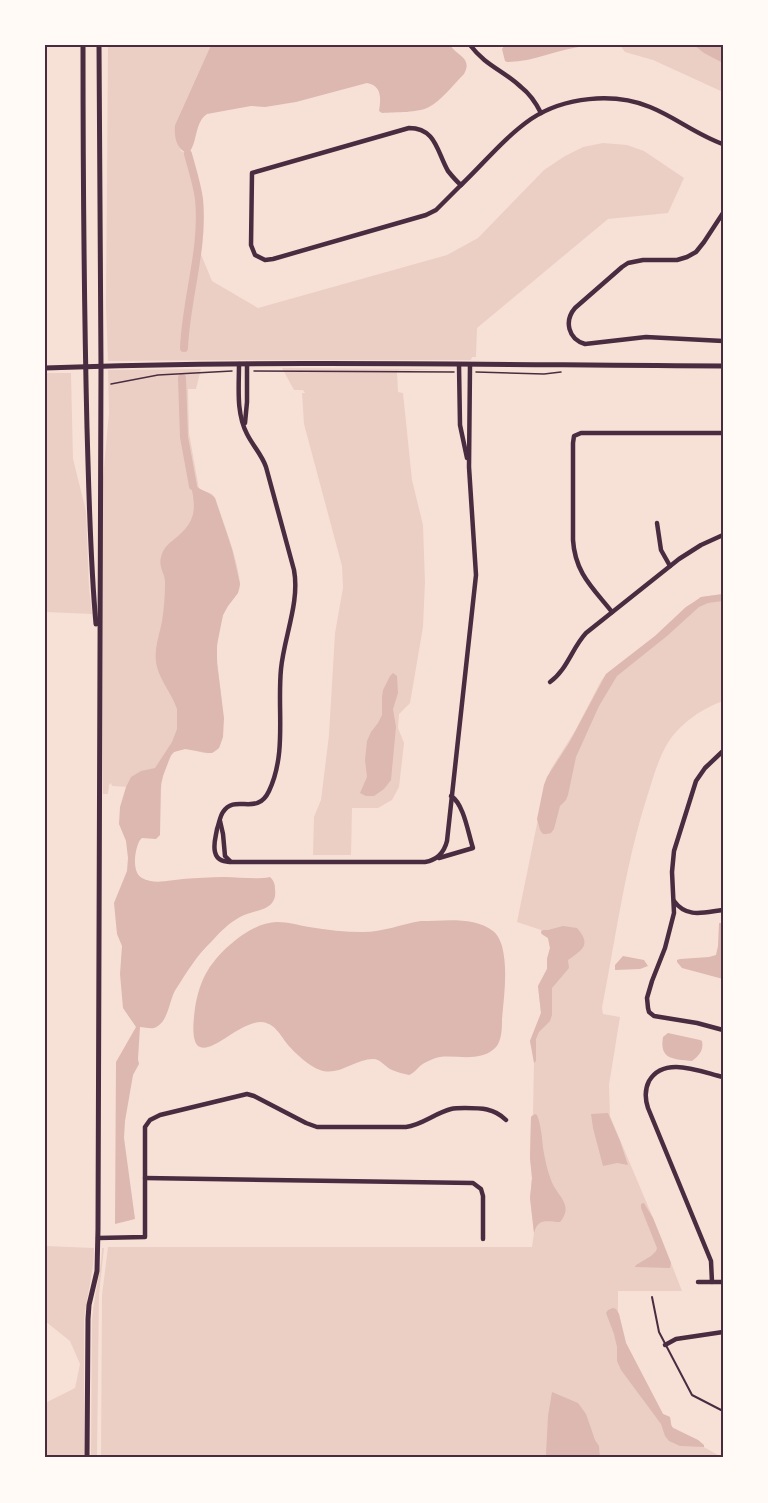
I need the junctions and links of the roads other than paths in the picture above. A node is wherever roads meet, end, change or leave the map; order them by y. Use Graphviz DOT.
graph roads {
  1 [pos="83,45"];
  2 [pos="99,45"];
  3 [pos="470,45"];
  4 [pos="542,113"];
  5 [pos="723,144"];
  6 [pos="461,185"];
  7 [pos="723,213"];
  8 [pos="723,341"];
  9 [pos="239,364"];
  10 [pos="248,364"];
  11 [pos="459,365"];
  12 [pos="470,365"];
  13 [pos="86,366"];
  14 [pos="101,366"];
  15 [pos="723,366"];
  16 [pos="45,368"];
  17 [pos="244,426"];
  18 [pos="723,433"];
  19 [pos="469,467"];
  20 [pos="657,523"];
  21 [pos="723,536"];
  22 [pos="670,566"];
  23 [pos="612,612"];
  24 [pos="99,655"];
  25 [pos="550,682"];
  26 [pos="723,751"];
  27 [pos="451,796"];
  28 [pos="220,820"];
  29 [pos="433,860"];
  30 [pos="233,862"];
  31 [pos="674,901"];
  32 [pos="723,910"];
  33 [pos="723,1030"];
  34 [pos="723,1077"];
  35 [pos="506,1120"];
  36 [pos="146,1178"];
  37 [pos="98,1238"];
  38 [pos="483,1239"];
  39 [pos="698,1282"];
  40 [pos="712,1282"];
  41 [pos="723,1282"];
  42 [pos="652,1297"];
  43 [pos="723,1332"];
  44 [pos="665,1345"];
  45 [pos="723,1411"];
  46 [pos="87,1458"];
  1 -- 13 [label="street"];
  2 -- 14 [label="street"];
  3 -- 4 [label="street"];
  4 -- 5 [label="street"];
  4 -- 6 [label="street"];
  6 -- 6 [label="street"];
  7 -- 8 [label="street"];
  9 -- 10 [label="street"];
  9 -- 14 [label="street"];
  9 -- 17 [label="street"];
  10 -- 11 [label="street"];
  10 -- 17 [label="street"];
  11 -- 12 [label="street"];
  11 -- 19 [label="street"];
  12 -- 15 [label="street"];
  12 -- 19 [label="street"];
  13 -- 14 [label="street"];
  13 -- 16 [label="street"];
  13 -- 24 [label="street"];
  14 -- 24 [label="street"];
  17 -- 28 [label="street"];
  18 -- 23 [label="street"];
  19 -- 27 [label="street"];
  20 -- 22 [label="street"];
  21 -- 22 [label="street"];
  22 -- 23 [label="street"];
  23 -- 25 [label="street"];
  24 -- 37 [label="street"];
  26 -- 31 [label="street"];
  27 -- 29 [label="street"];
  27 -- 29 [label="street"];
  28 -- 30 [label="street"];
  28 -- 30 [label="street"];
  29 -- 30 [label="street"];
  31 -- 32 [label="street"];
  31 -- 33 [label="street"];
  34 -- 40 [label="street"];
  35 -- 36 [label="street"];
  36 -- 37 [label="street"];
  36 -- 38 [label="street"];
  37 -- 46 [label="street"];
  39 -- 40 [label="street"];
  40 -- 41 [label="street"];
  42 -- 44 [label="lane"];
  43 -- 44 [label="street"];
  44 -- 45 [label="lane"];
}
